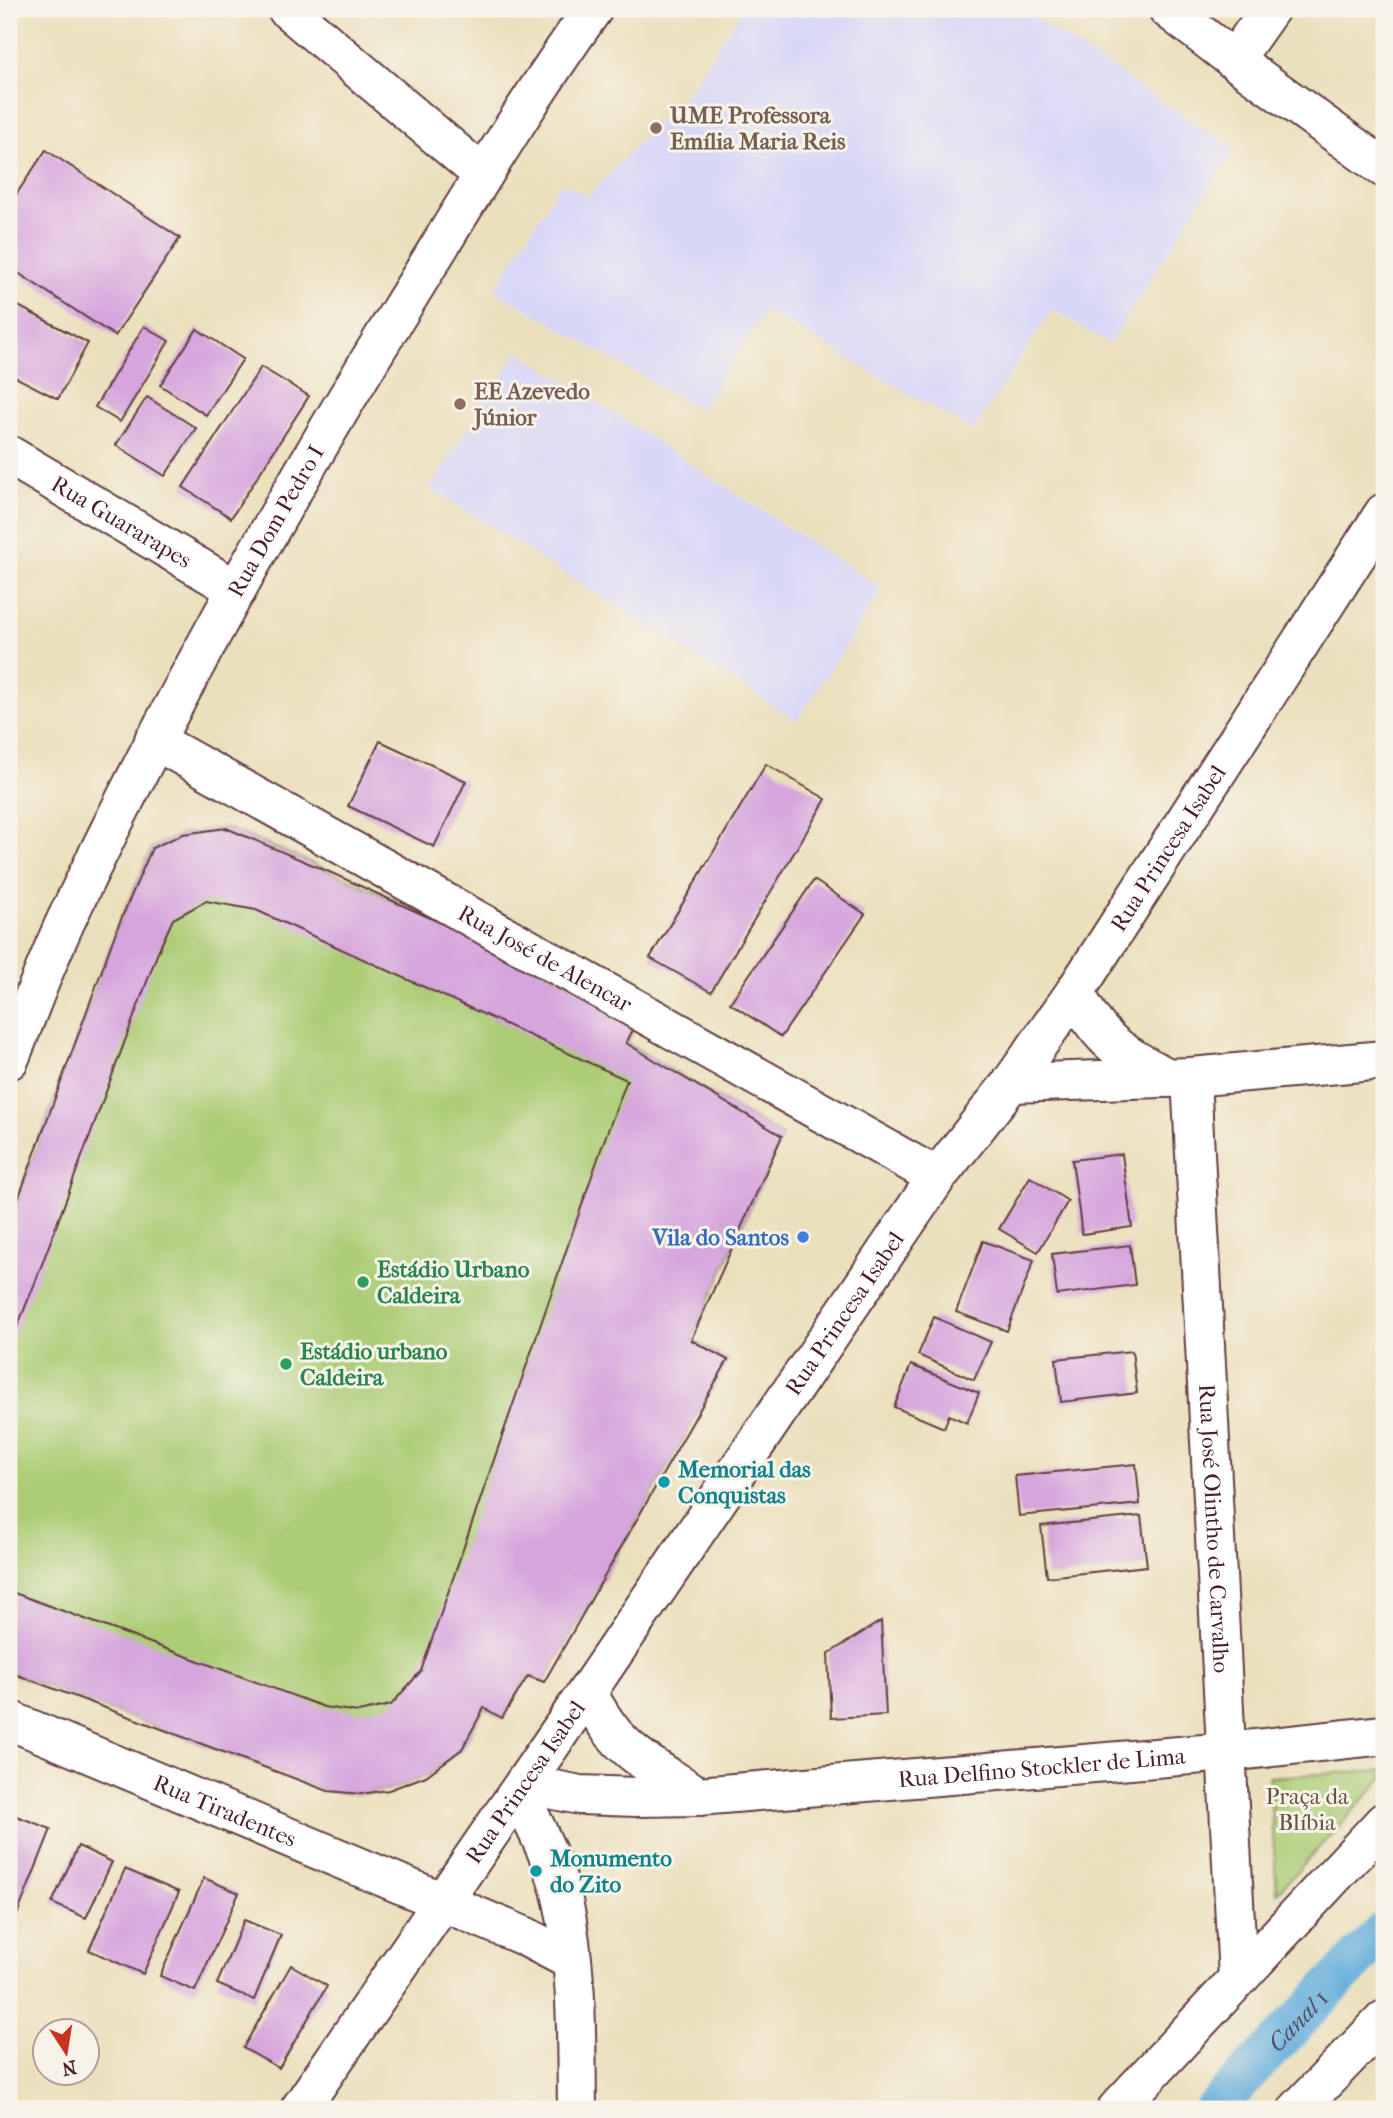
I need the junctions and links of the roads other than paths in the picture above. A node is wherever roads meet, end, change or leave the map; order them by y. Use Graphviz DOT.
graph roads {
  1 [pos="287,9"];
  2 [pos="593,9"];
  3 [pos="1168,9"];
  4 [pos="1270,9"];
  5 [pos="1234,60"];
  6 [pos="1384,169"];
  7 [pos="483,175"];
  8 [pos="9,455"];
  9 [pos="1384,513"];
  10 [pos="237,590"];
  11 [pos="154,740"];
  12 [pos="1075,992"];
  13 [pos="9,1060"];
  14 [pos="1384,1060"];
  15 [pos="1179,1077"];
  16 [pos="1011,1083"];
  17 [pos="937,1177"];
  18 [pos="587,1692"];
  19 [pos="9,1720"];
  20 [pos="1384,1735"];
  21 [pos="1227,1752"];
  22 [pos="521,1788"];
  23 [pos="698,1796"];
  24 [pos="1384,1822"];
  25 [pos="443,1901"];
  26 [pos="572,1961"];
  27 [pos="1238,1978"];
  28 [pos="1384,2020"];
  29 [pos="300,2109"];
  30 [pos="577,2109"];
  31 [pos="1116,2109"];
  32 [pos="1298,2109"];
  1 -- 7 [label="street"];
  2 -- 7 [label="street, Rua Dom Pedro I"];
  3 -- 5 [label="street"];
  4 -- 5 [label="street"];
  5 -- 6 [label="street"];
  7 -- 10 [label="street, Rua Dom Pedro I"];
  8 -- 10 [label="street, Rua Guararapes"];
  9 -- 12 [label="street, Rua Princesa Isabel"];
  10 -- 11 [label="street, Rua Dom Pedro I"];
  11 -- 13 [label="street, Rua Dom Pedro I"];
  11 -- 17 [label="street, Rua José de Alencar"];
  12 -- 15 [label="street"];
  12 -- 16 [label="street, Rua Princesa Isabel"];
  14 -- 15 [label="street"];
  15 -- 16 [label="street"];
  15 -- 21 [label="street, Rua José Olintho de Carvalho"];
  16 -- 17 [label="street, Rua Princesa Isabel"];
  17 -- 18 [label="street, Rua Princesa Isabel"];
  18 -- 22 [label="street, Rua Princesa Isabel"];
  18 -- 23 [label="street"];
  19 -- 25 [label="street, Rua Tiradentes"];
  20 -- 21 [label="street, Rua Delfino Stockler de Lima"];
  21 -- 23 [label="street, Rua Delfino Stockler de Lima"];
  21 -- 27 [label="street, Rua José Olintho de Carvalho"];
  22 -- 23 [label="street, Rua Delfino Stockler de Lima"];
  22 -- 25 [label="street, Rua Princesa Isabel"];
  22 -- 26 [label="street"];
  24 -- 27 [label="street"];
  25 -- 26 [label="street, Rua Tiradentes"];
  25 -- 29 [label="street, Rua Princesa Isabel"];
  26 -- 30 [label="street"];
  27 -- 31 [label="street"];
  28 -- 32 [label="street"];
}
